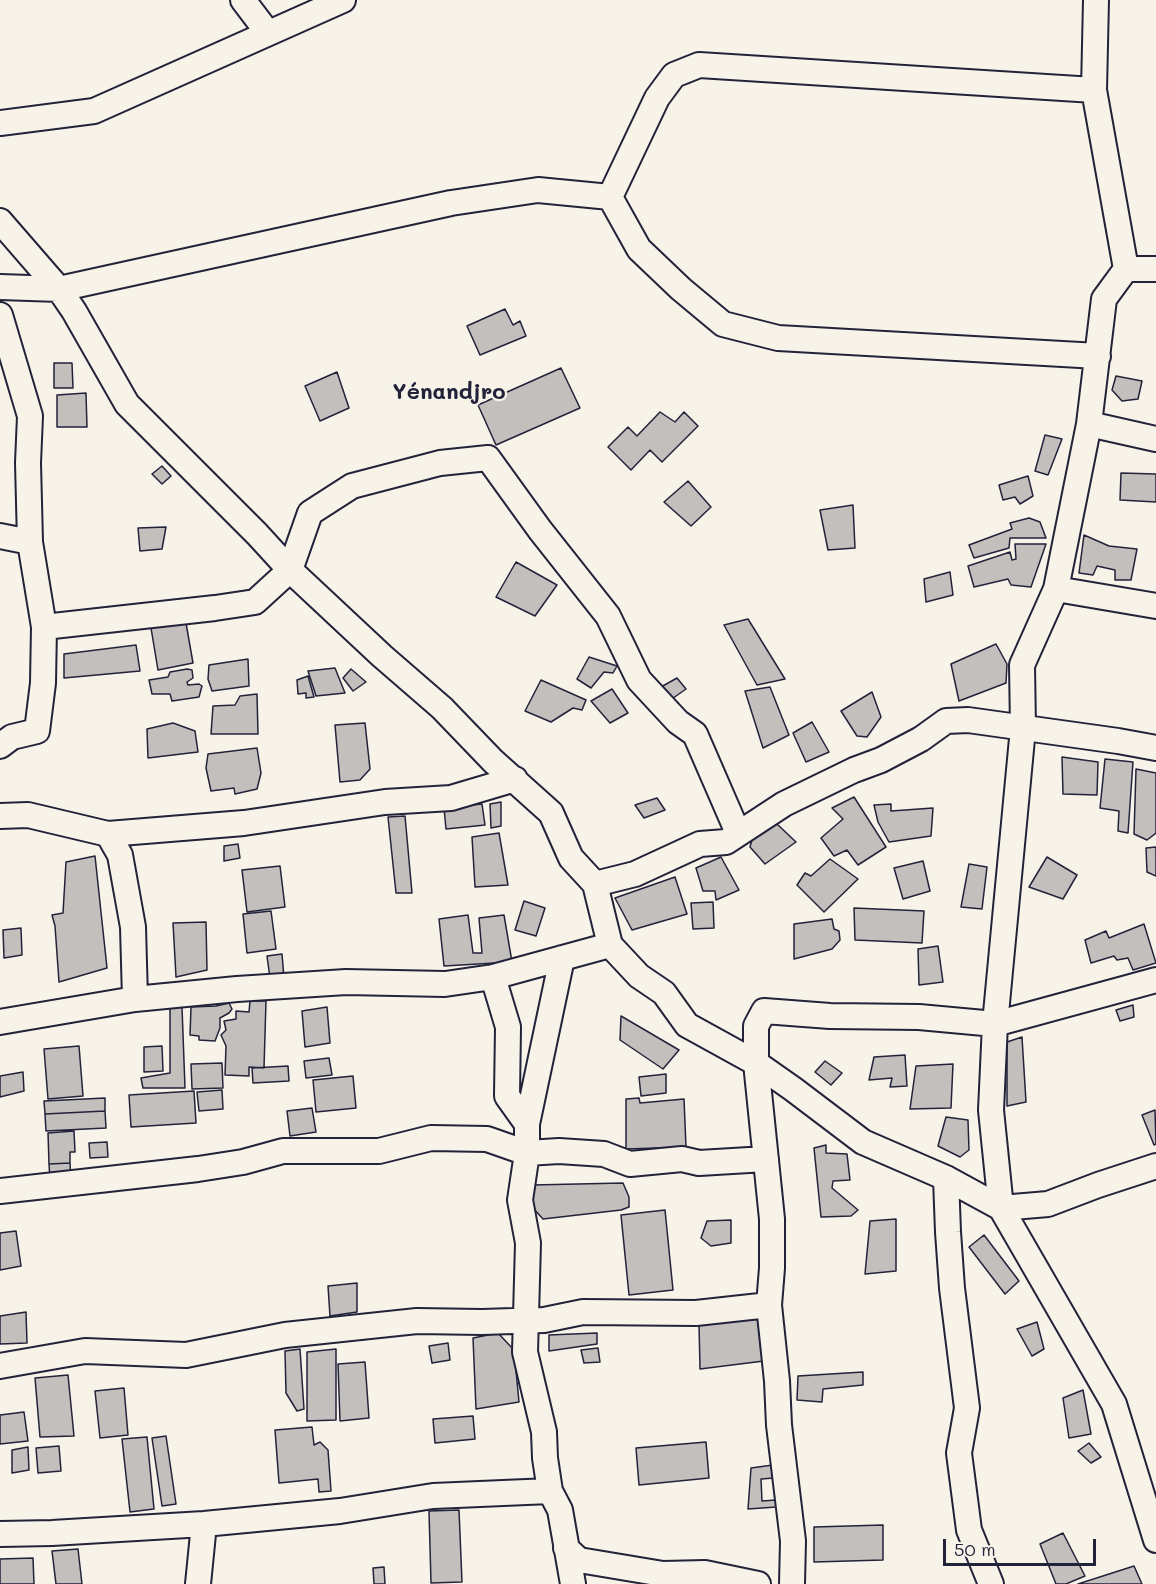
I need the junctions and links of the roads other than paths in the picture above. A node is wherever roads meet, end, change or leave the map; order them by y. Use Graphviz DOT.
graph roads {
  1 [pos="243,0"];
  2 [pos="343,0"];
  3 [pos="1096,0"];
  4 [pos="268,33"];
  5 [pos="1094,90"];
  6 [pos="0,123"];
  7 [pos="610,198"];
  8 [pos="0,221"];
  9 [pos="1126,269"];
  10 [pos="1156,269"];
  11 [pos="0,287"];
  12 [pos="58,289"];
  13 [pos="0,315"];
  14 [pos="1098,357"];
  15 [pos="1089,424"];
  16 [pos="1156,439"];
  17 [pos="0,536"];
  18 [pos="30,542"];
  19 [pos="290,570"];
  20 [pos="1056,590"];
  21 [pos="1156,606"];
  22 [pos="44,627"];
  23 [pos="1023,728"];
  24 [pos="0,746"];
  25 [pos="1156,748"];
  26 [pos="514,779"];
  27 [pos="0,816"];
  28 [pos="738,833"];
  29 [pos="108,834"];
  30 [pos="595,884"];
  31 [pos="610,945"];
  32 [pos="562,958"];
  33 [pos="494,977"];
  34 [pos="1156,980"];
  35 [pos="135,999"];
  36 [pos="0,1022"];
  37 [pos="995,1024"];
  38 [pos="756,1063"];
  39 [pos="527,1124"];
  40 [pos="527,1153"];
  41 [pos="766,1159"];
  42 [pos="1156,1166"];
  43 [pos="946,1178"];
  44 [pos="0,1191"];
  45 [pos="1001,1208"];
  46 [pos="769,1305"];
  47 [pos="526,1320"];
  48 [pos="0,1366"];
  49 [pos="550,1491"];
  50 [pos="204,1524"];
  51 [pos="0,1534"];
  52 [pos="1156,1540"];
  53 [pos="566,1548"];
  54 [pos="198,1584"];
  55 [pos="573,1584"];
  56 [pos="758,1584"];
  57 [pos="792,1584"];
  58 [pos="991,1584"];
  1 -- 4 [label="street"];
  2 -- 4 [label="street"];
  3 -- 5 [label="street"];
  4 -- 6 [label="street"];
  5 -- 7 [label="street"];
  5 -- 9 [label="street"];
  7 -- 12 [label="street"];
  7 -- 14 [label="street"];
  8 -- 12 [label="street"];
  9 -- 10 [label="street"];
  9 -- 14 [label="street"];
  11 -- 12 [label="street"];
  12 -- 19 [label="street"];
  13 -- 18 [label="street"];
  14 -- 15 [label="street"];
  15 -- 16 [label="street"];
  15 -- 20 [label="street"];
  17 -- 18 [label="street"];
  18 -- 22 [label="street"];
  19 -- 22 [label="street"];
  19 -- 26 [label="street"];
  19 -- 28 [label="street"];
  20 -- 21 [label="street"];
  20 -- 23 [label="street"];
  22 -- 24 [label="street"];
  23 -- 25 [label="street"];
  23 -- 28 [label="street"];
  23 -- 37 [label="street"];
  26 -- 29 [label="street"];
  26 -- 30 [label="street"];
  27 -- 29 [label="street"];
  28 -- 30 [label="street"];
  29 -- 35 [label="street"];
  30 -- 31 [label="street"];
  31 -- 32 [label="street"];
  31 -- 38 [label="street"];
  32 -- 33 [label="street"];
  32 -- 39 [label="street"];
  33 -- 35 [label="street"];
  33 -- 39 [label="street"];
  34 -- 37 [label="street"];
  35 -- 36 [label="street"];
  37 -- 38 [label="street"];
  37 -- 45 [label="street"];
  38 -- 41 [label="street"];
  38 -- 43 [label="street"];
  39 -- 40 [label="street"];
  40 -- 41 [label="street"];
  40 -- 44 [label="street"];
  40 -- 47 [label="street"];
  41 -- 46 [label="street"];
  42 -- 45 [label="street"];
  43 -- 45 [label="street"];
  43 -- 58 [label="street"];
  45 -- 52 [label="street"];
  46 -- 47 [label="street"];
  46 -- 57 [label="street"];
  47 -- 48 [label="street"];
  47 -- 49 [label="street"];
  49 -- 50 [label="street"];
  49 -- 53 [label="street"];
  50 -- 51 [label="street"];
  50 -- 54 [label="street"];
  53 -- 55 [label="street"];
  53 -- 56 [label="street"];
}
